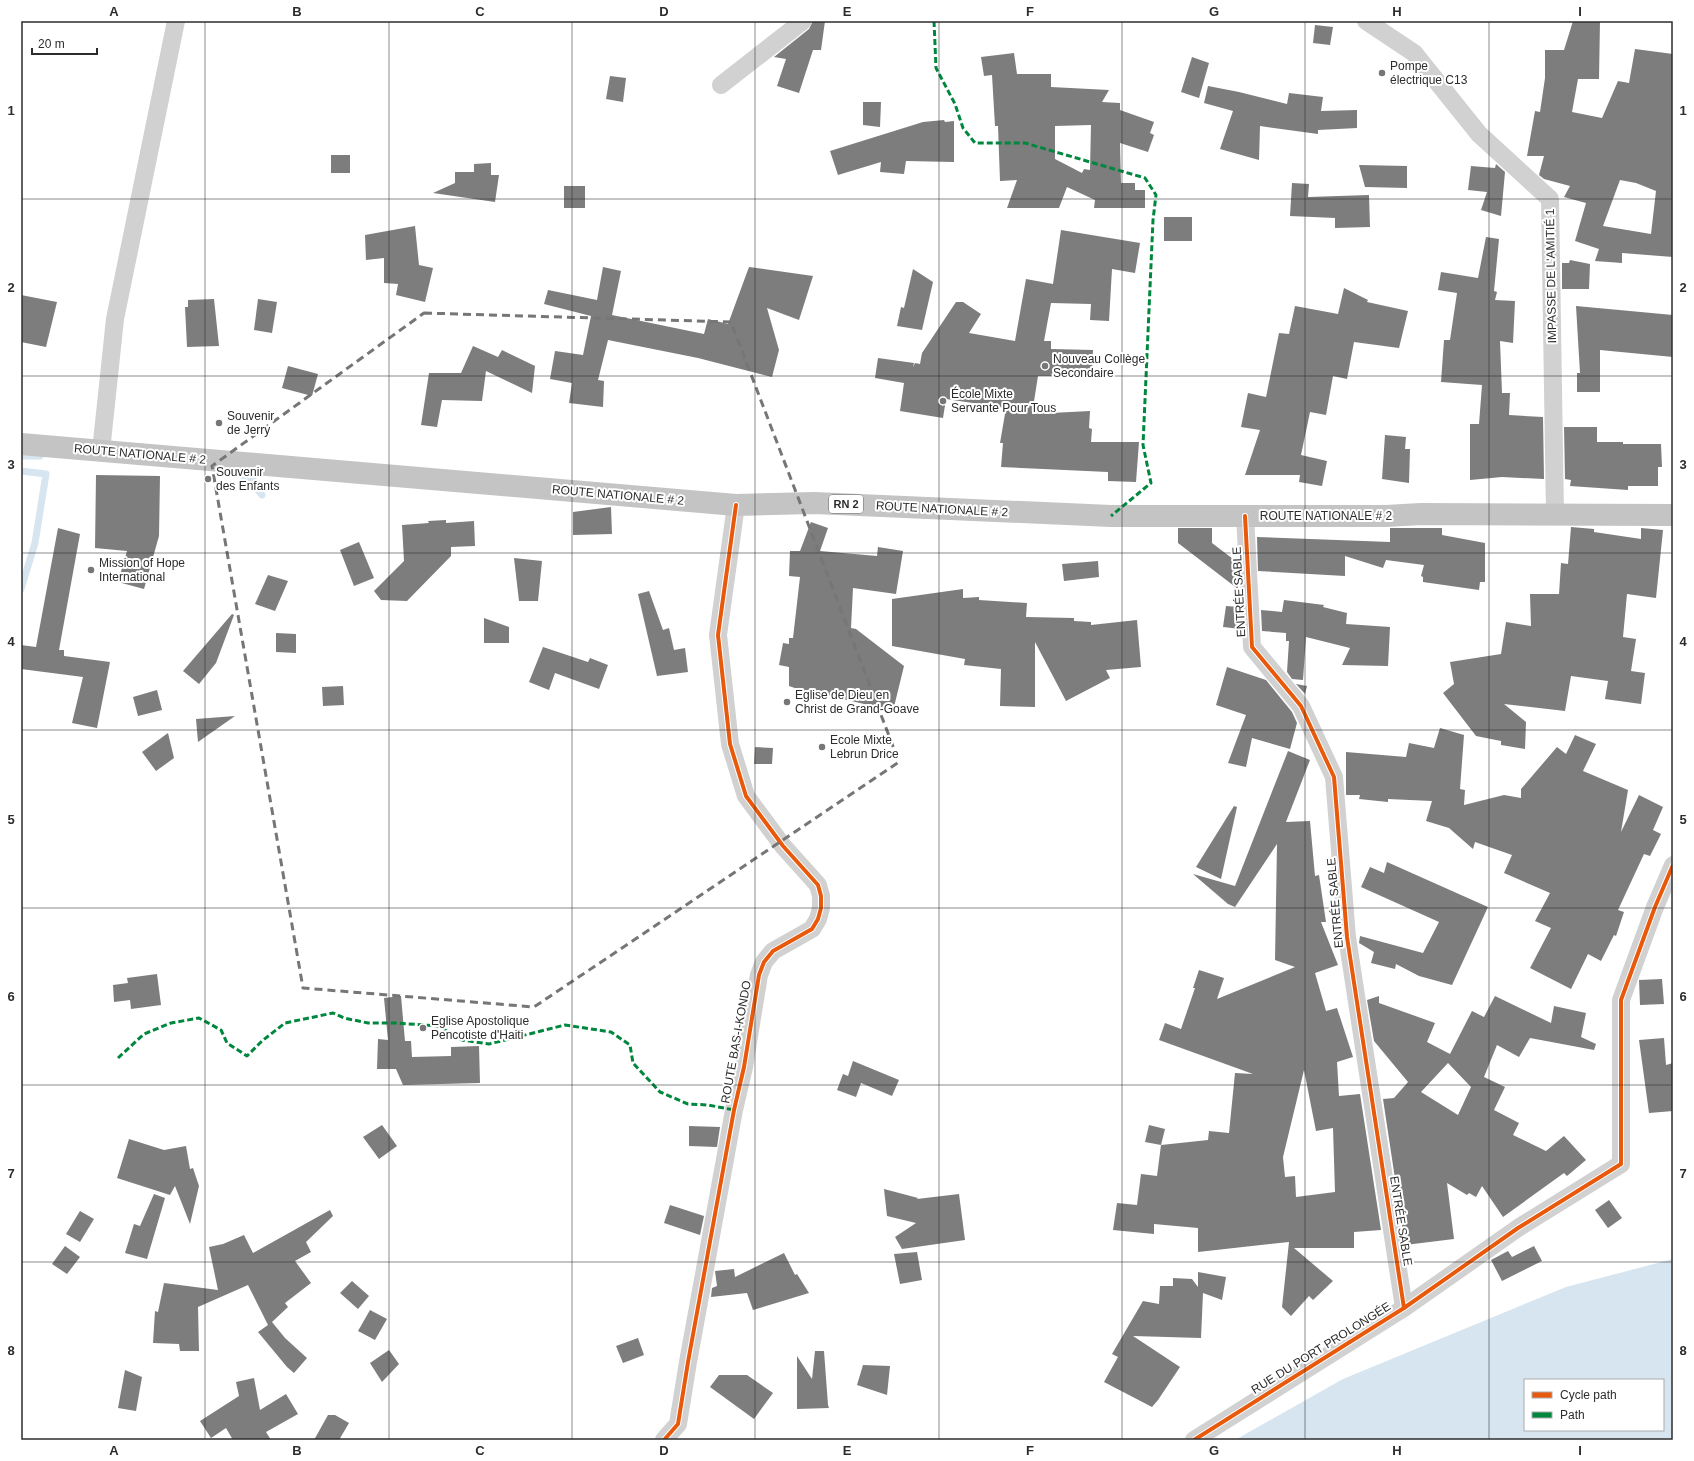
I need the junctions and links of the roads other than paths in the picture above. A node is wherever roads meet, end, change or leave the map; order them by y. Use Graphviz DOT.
graph roads {
  1 [pos="176,21"];
  2 [pos="803,21"];
  3 [pos="1366,21"];
  4 [pos="721,85"];
  5 [pos="21,444"];
  6 [pos="101,451"];
  7 [pos="736,505"];
  8 [pos="1555,515"];
  9 [pos="1673,515"];
  10 [pos="1245,516"];
  11 [pos="1673,865"];
  12 [pos="1404,1308"];
  13 [pos="664,1440"];
  14 [pos="1194,1440"];
  1 -- 6 [label="street"];
  2 -- 4 [label="street"];
  3 -- 8 [label="street, IMPASSE DE L'AMITIÉ 1"];
  5 -- 6 [label="main road, ROUTE NATIONALE # 2 / RN 2"];
  6 -- 7 [label="main road, ROUTE NATIONALE # 2 / RN 2"];
  7 -- 10 [label="main road, ROUTE NATIONALE # 2 / RN 2"];
  7 -- 13 [label="street, ROUTE BAS-I-KONDO"];
  8 -- 9 [label="main road, ROUTE NATIONALE # 2 / RN 2"];
  8 -- 10 [label="main road, ROUTE NATIONALE # 2 / RN 2"];
  10 -- 12 [label="street, ENTRÉE SABLE"];
  11 -- 12 [label="street, RUE DU PORT PROLONGÉE"];
  12 -- 14 [label="street, RUE DU PORT PROLONGÉE"];
}
